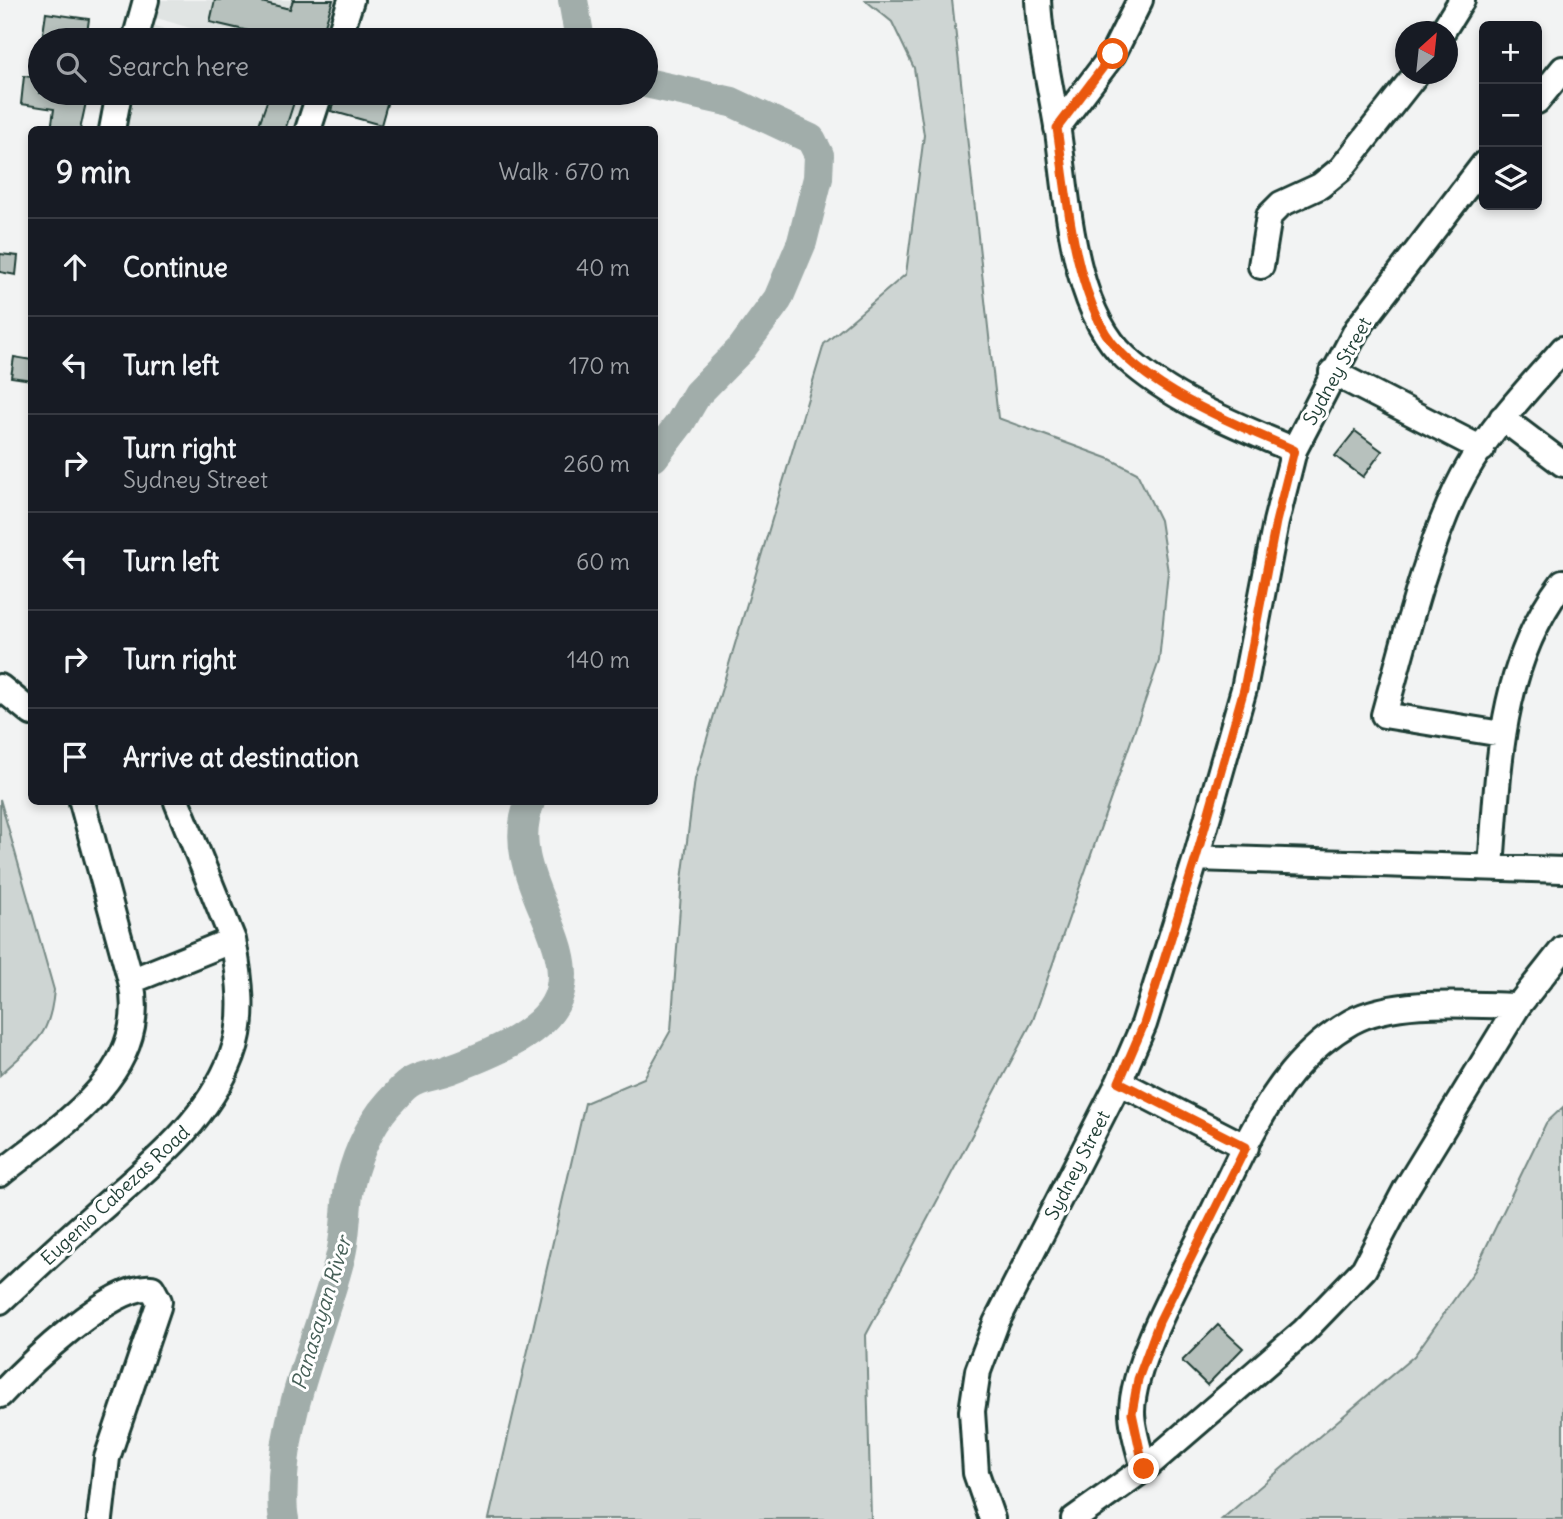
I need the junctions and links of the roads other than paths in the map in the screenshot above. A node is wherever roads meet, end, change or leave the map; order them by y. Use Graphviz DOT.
graph roads {
  1 [pos="146,0"];
  2 [pos="351,0"];
  3 [pos="1038,0"];
  4 [pos="1140,0"];
  5 [pos="1462,0"];
  6 [pos="1449,21"];
  7 [pos="138,28"];
  8 [pos="342,28"];
  9 [pos="1563,69"];
  10 [pos="1408,84"];
  11 [pos="1542,95"];
  12 [pos="117,105"];
  13 [pos="316,105"];
  14 [pos="113,126"];
  15 [pos="309,126"];
  16 [pos="1057,128"];
  17 [pos="1479,170"];
  18 [pos="1261,266"];
  19 [pos="1563,349"];
  20 [pos="1332,372"];
  21 [pos="1502,418"];
  22 [pos="1482,449"];
  23 [pos="1294,450"];
  24 [pos="1563,464"];
  25 [pos="1563,582"];
  26 [pos="0,687"];
  27 [pos="28,710"];
  28 [pos="1502,734"];
  29 [pos="83,805"];
  30 [pos="178,805"];
  31 [pos="1196,858"];
  32 [pos="1491,867"];
  33 [pos="1563,870"];
  34 [pos="233,940"];
  35 [pos="1563,949"];
  36 [pos="131,981"];
  37 [pos="1518,1006"];
  38 [pos="1119,1082"];
  39 [pos="1246,1147"];
  40 [pos="0,1174"];
  41 [pos="0,1301"];
  42 [pos="0,1395"];
  43 [pos="1144,1469"];
  44 [pos="100,1519"];
  45 [pos="992,1519"];
  46 [pos="1074,1519"];
  1 -- 7 [label="street"];
  2 -- 8 [label="street"];
  3 -- 16 [label="street"];
  4 -- 16 [label="street"];
  5 -- 6 [label="street"];
  9 -- 11 [label="street"];
  10 -- 18 [label="street"];
  12 -- 14 [label="street"];
  13 -- 15 [label="street"];
  16 -- 23 [label="street"];
  17 -- 20 [label="street, Sydney Street"];
  19 -- 21 [label="street"];
  20 -- 22 [label="street"];
  20 -- 23 [label="street, Sydney Street"];
  21 -- 22 [label="street"];
  21 -- 24 [label="street"];
  22 -- 28 [label="street"];
  23 -- 31 [label="street, Sydney Street"];
  25 -- 28 [label="street"];
  26 -- 27 [label="street"];
  28 -- 32 [label="street"];
  29 -- 36 [label="street"];
  30 -- 34 [label="street, Eugenio Cabezas Road"];
  31 -- 32 [label="street"];
  31 -- 38 [label="street, Sydney Street"];
  32 -- 33 [label="street"];
  34 -- 36 [label="street"];
  34 -- 41 [label="street, Eugenio Cabezas Road"];
  35 -- 37 [label="street"];
  36 -- 40 [label="street"];
  37 -- 39 [label="street"];
  37 -- 43 [label="street"];
  38 -- 39 [label="street"];
  38 -- 45 [label="street, Sydney Street"];
  39 -- 43 [label="street"];
  42 -- 44 [label="street"];
  43 -- 46 [label="street"];
}
